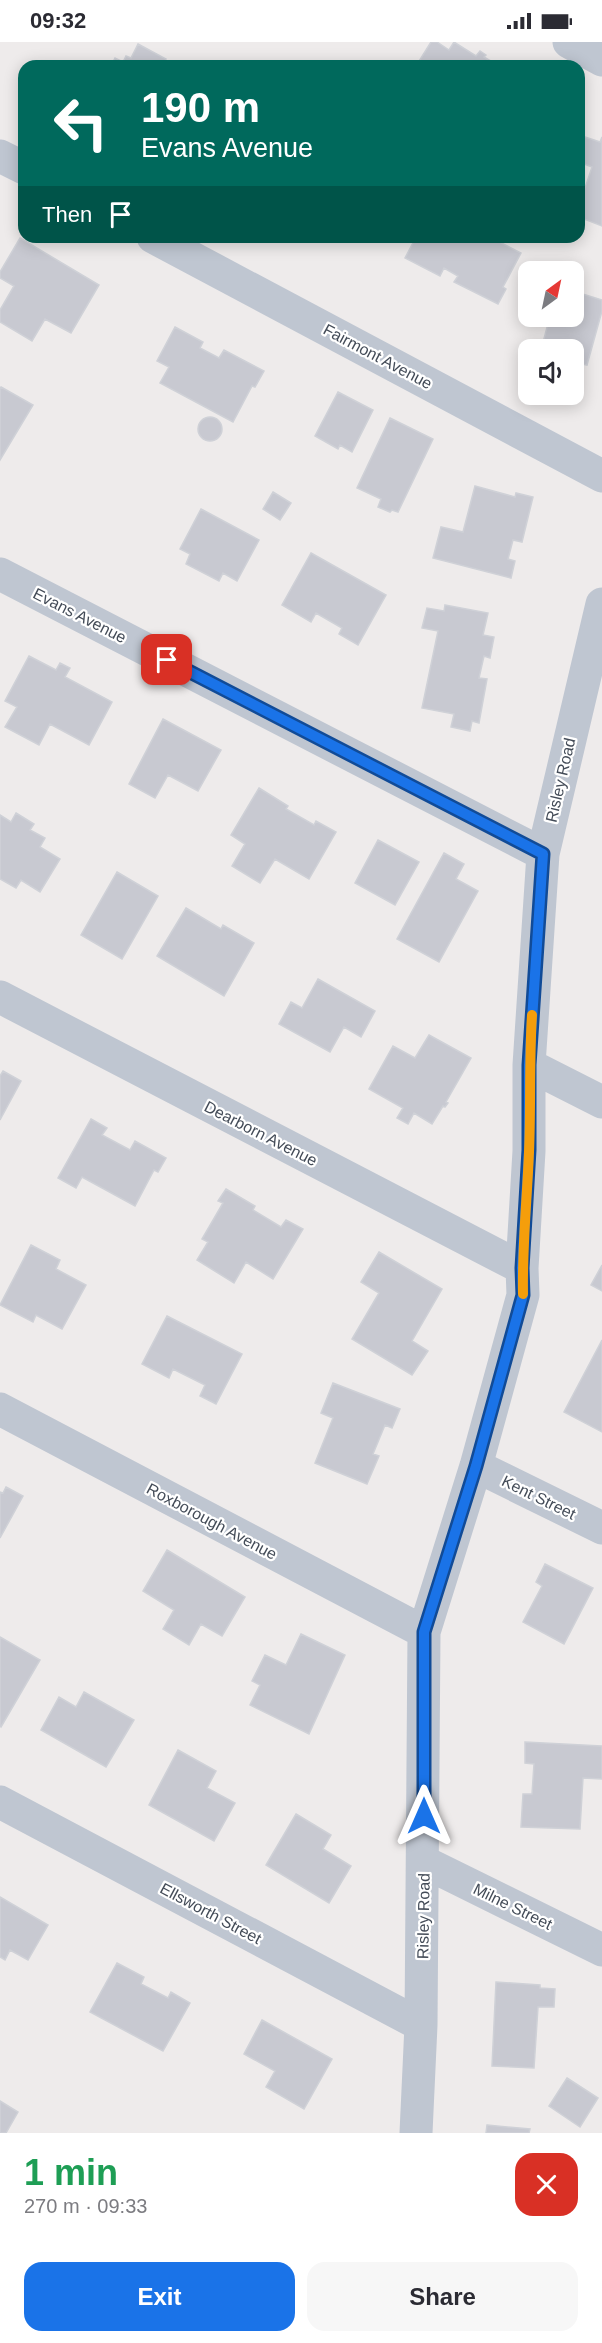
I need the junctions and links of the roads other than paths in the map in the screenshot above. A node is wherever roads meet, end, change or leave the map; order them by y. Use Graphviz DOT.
graph roads {
  1 [pos="568,42"];
  2 [pos="602,60"];
  3 [pos="0,156"];
  4 [pos="18,165"];
  5 [pos="164,243"];
  6 [pos="602,476"];
  7 [pos="0,574"];
  8 [pos="602,604"];
  9 [pos="594,673"];
  10 [pos="543,854"];
  11 [pos="0,997"];
  12 [pos="529,1065"];
  13 [pos="602,1102"];
  14 [pos="522,1268"];
  15 [pos="0,1409"];
  16 [pos="476,1466"];
  17 [pos="602,1528"];
  18 [pos="424,1632"];
  19 [pos="0,1802"];
  20 [pos="424,1863"];
  21 [pos="602,1950"];
  22 [pos="421,2025"];
  23 [pos="416,2133"];
  1 -- 2 [label="street"];
  3 -- 4 [label="street"];
  5 -- 6 [label="street, Fairmont Avenue"];
  7 -- 10 [label="street, Evans Avenue"];
  8 -- 9 [label="street, Risley Road"];
  9 -- 10 [label="street, Risley Road"];
  10 -- 12 [label="street, Risley Road"];
  11 -- 14 [label="street, Dearborn Avenue"];
  12 -- 13 [label="street"];
  12 -- 14 [label="street, Risley Road"];
  14 -- 16 [label="street, Risley Road"];
  15 -- 18 [label="street, Roxborough Avenue"];
  16 -- 17 [label="street, Kent Street"];
  16 -- 18 [label="street, Risley Road"];
  18 -- 20 [label="street, Risley Road"];
  19 -- 22 [label="street, Ellsworth Street"];
  20 -- 21 [label="street, Milne Street"];
  20 -- 22 [label="street, Risley Road"];
  22 -- 23 [label="street, Risley Road"];
}
